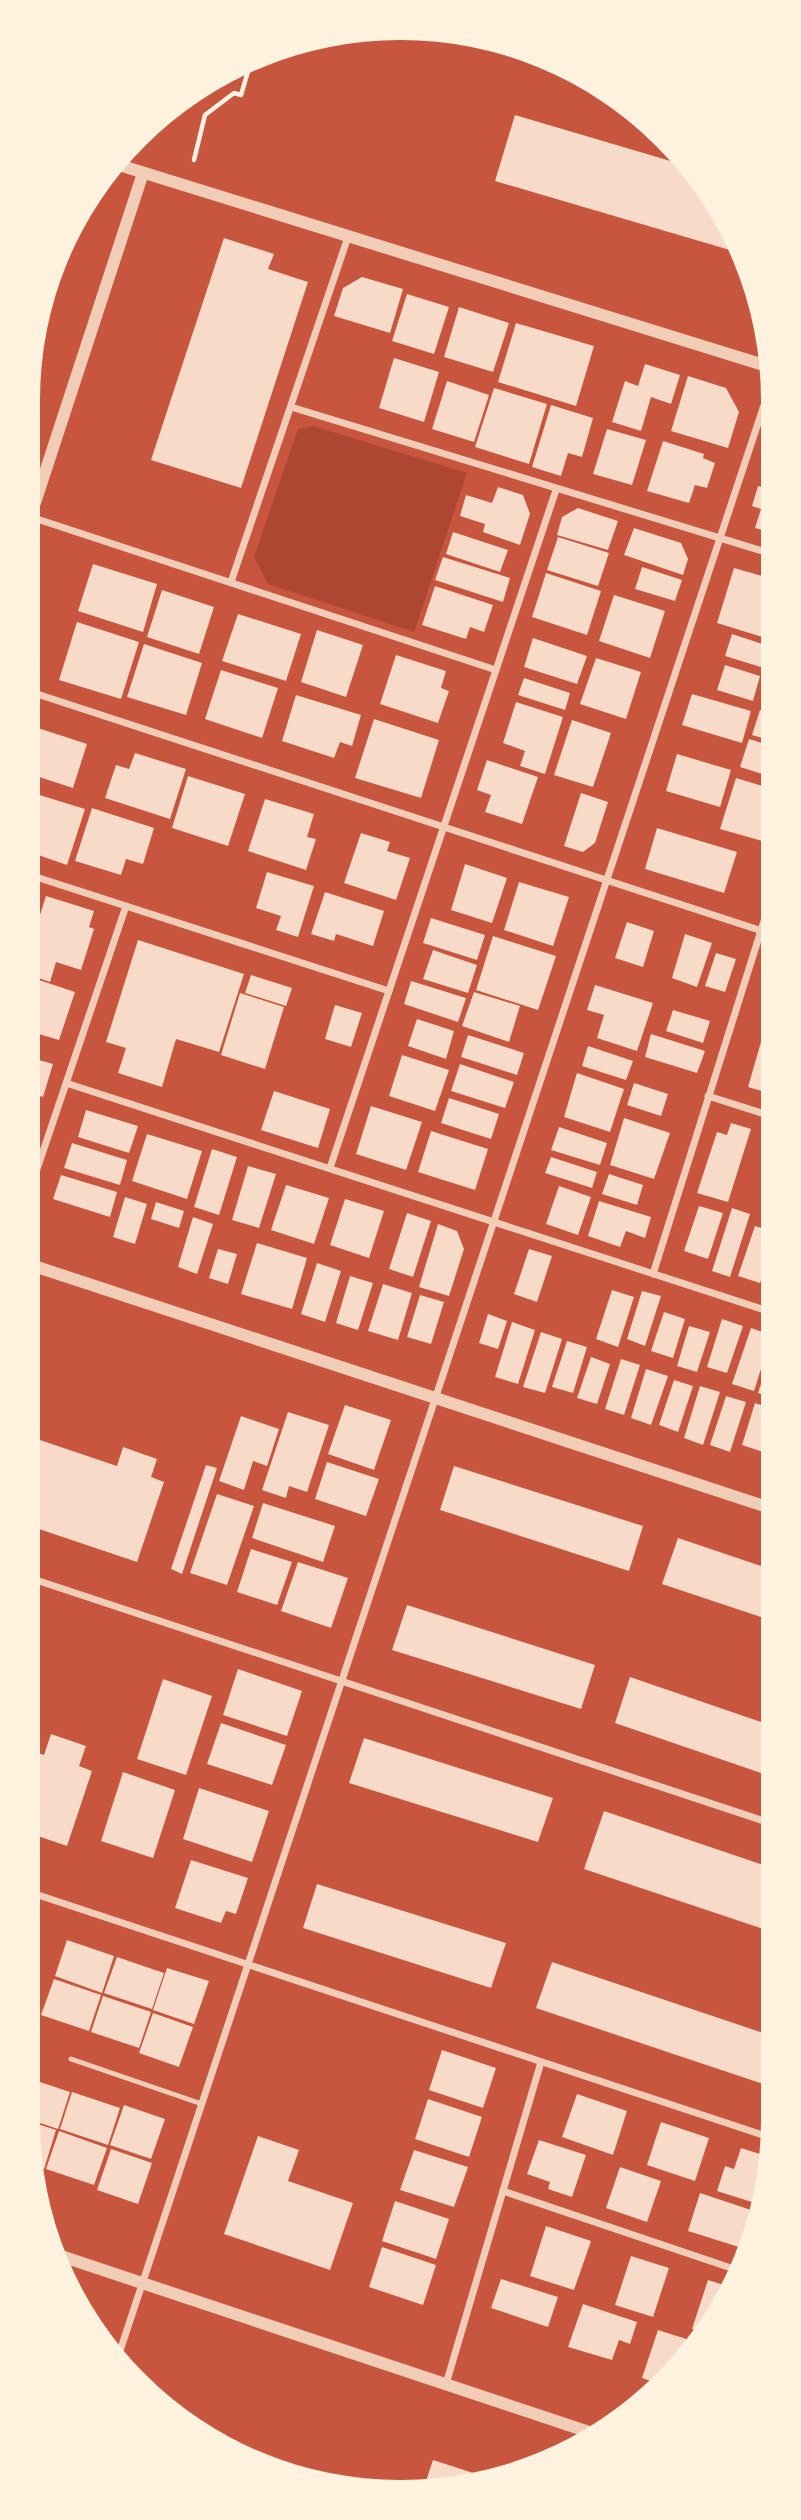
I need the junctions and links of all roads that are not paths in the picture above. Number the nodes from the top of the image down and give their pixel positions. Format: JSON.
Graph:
{"nodes":[{"id":1,"x":126,"y":167,"type":"edge"},
{"id":2,"x":143,"y":173,"type":"junction"},
{"id":3,"x":348,"y":237,"type":"junction"},
{"id":4,"x":759,"y":364,"type":"edge"},
{"id":5,"x":291,"y":407,"type":"junction"},
{"id":6,"x":761,"y":414,"type":"edge"},
{"id":7,"x":40,"y":485,"type":"edge"},
{"id":8,"x":556,"y":489,"type":"junction"},
{"id":9,"x":40,"y":520,"type":"edge"},
{"id":10,"x":720,"y":538,"type":"junction"},
{"id":11,"x":761,"y":551,"type":"edge"},
{"id":12,"x":231,"y":582,"type":"junction"},
{"id":13,"x":496,"y":670,"type":"junction"},
{"id":14,"x":40,"y":695,"type":"edge"},
{"id":15,"x":443,"y":827,"type":"junction"},
{"id":16,"x":40,"y":878,"type":"edge"},
{"id":17,"x":607,"y":880,"type":"junction"},
{"id":18,"x":126,"y":906,"type":"junction"},
{"id":19,"x":761,"y":931,"type":"edge"},
{"id":20,"x":761,"y":941,"type":"edge"},
{"id":21,"x":389,"y":991,"type":"junction"},
{"id":22,"x":66,"y":1083,"type":"junction"},
{"id":23,"x":708,"y":1096,"type":"junction"},
{"id":24,"x":761,"y":1113,"type":"edge"},
{"id":25,"x":40,"y":1160,"type":"edge"},
{"id":26,"x":330,"y":1168,"type":"junction"},
{"id":27,"x":494,"y":1222,"type":"junction"},
{"id":28,"x":40,"y":1268,"type":"edge"},
{"id":29,"x":653,"y":1274,"type":"junction"},
{"id":30,"x":761,"y":1309,"type":"edge"},
{"id":31,"x":435,"y":1398,"type":"junction"},
{"id":32,"x":761,"y":1505,"type":"edge"},
{"id":33,"x":40,"y":1581,"type":"edge"},
{"id":34,"x":342,"y":1681,"type":"junction"},
{"id":35,"x":761,"y":1820,"type":"edge"},
{"id":36,"x":40,"y":1896,"type":"edge"},
{"id":37,"x":248,"y":1965,"type":"junction"},
{"id":38,"x":71,"y":2059,"type":"dead end"},
{"id":39,"x":541,"y":2062,"type":"junction"},
{"id":40,"x":202,"y":2104,"type":"junction"},
{"id":41,"x":760,"y":2134,"type":"edge"},
{"id":42,"x":503,"y":2191,"type":"junction"},
{"id":43,"x":69,"y":2258,"type":"edge"},
{"id":44,"x":729,"y":2267,"type":"edge"},
{"id":45,"x":143,"y":2283,"type":"junction"},
{"id":46,"x":121,"y":2347,"type":"edge"},
{"id":47,"x":446,"y":2384,"type":"junction"},
{"id":48,"x":584,"y":2429,"type":"edge"}],
"edges":[{"from":1,"to":2,"type":"street"},
{"from":2,"to":3,"type":"street"},
{"from":2,"to":7,"type":"street"},
{"from":3,"to":4,"type":"street"},
{"from":3,"to":5,"type":"street"},
{"from":5,"to":8,"type":"street"},
{"from":5,"to":12,"type":"street"},
{"from":6,"to":10,"type":"street"},
{"from":8,"to":10,"type":"street"},
{"from":8,"to":13,"type":"street"},
{"from":9,"to":12,"type":"street"},
{"from":10,"to":11,"type":"street"},
{"from":10,"to":17,"type":"street"},
{"from":12,"to":13,"type":"street"},
{"from":13,"to":15,"type":"street"},
{"from":14,"to":15,"type":"street"},
{"from":15,"to":17,"type":"street"},
{"from":15,"to":21,"type":"street"},
{"from":16,"to":18,"type":"street"},
{"from":17,"to":19,"type":"street"},
{"from":17,"to":27,"type":"street"},
{"from":18,"to":21,"type":"street"},
{"from":18,"to":22,"type":"street"},
{"from":20,"to":23,"type":"street"},
{"from":21,"to":26,"type":"street"},
{"from":22,"to":25,"type":"street"},
{"from":22,"to":26,"type":"street"},
{"from":23,"to":24,"type":"street"},
{"from":23,"to":29,"type":"street"},
{"from":26,"to":27,"type":"street"},
{"from":27,"to":29,"type":"street"},
{"from":27,"to":31,"type":"street"},
{"from":28,"to":31,"type":"street"},
{"from":29,"to":30,"type":"street"},
{"from":31,"to":32,"type":"street"},
{"from":31,"to":34,"type":"street"},
{"from":33,"to":34,"type":"street"},
{"from":34,"to":35,"type":"street"},
{"from":34,"to":37,"type":"street"},
{"from":36,"to":37,"type":"street"},
{"from":37,"to":39,"type":"street"},
{"from":37,"to":40,"type":"street"},
{"from":38,"to":40,"type":"lane"},
{"from":39,"to":41,"type":"street"},
{"from":39,"to":42,"type":"street"},
{"from":40,"to":45,"type":"street"},
{"from":42,"to":44,"type":"street"},
{"from":42,"to":47,"type":"street"},
{"from":43,"to":45,"type":"street"},
{"from":45,"to":46,"type":"street"},
{"from":45,"to":47,"type":"street"},
{"from":47,"to":48,"type":"street"}]}
